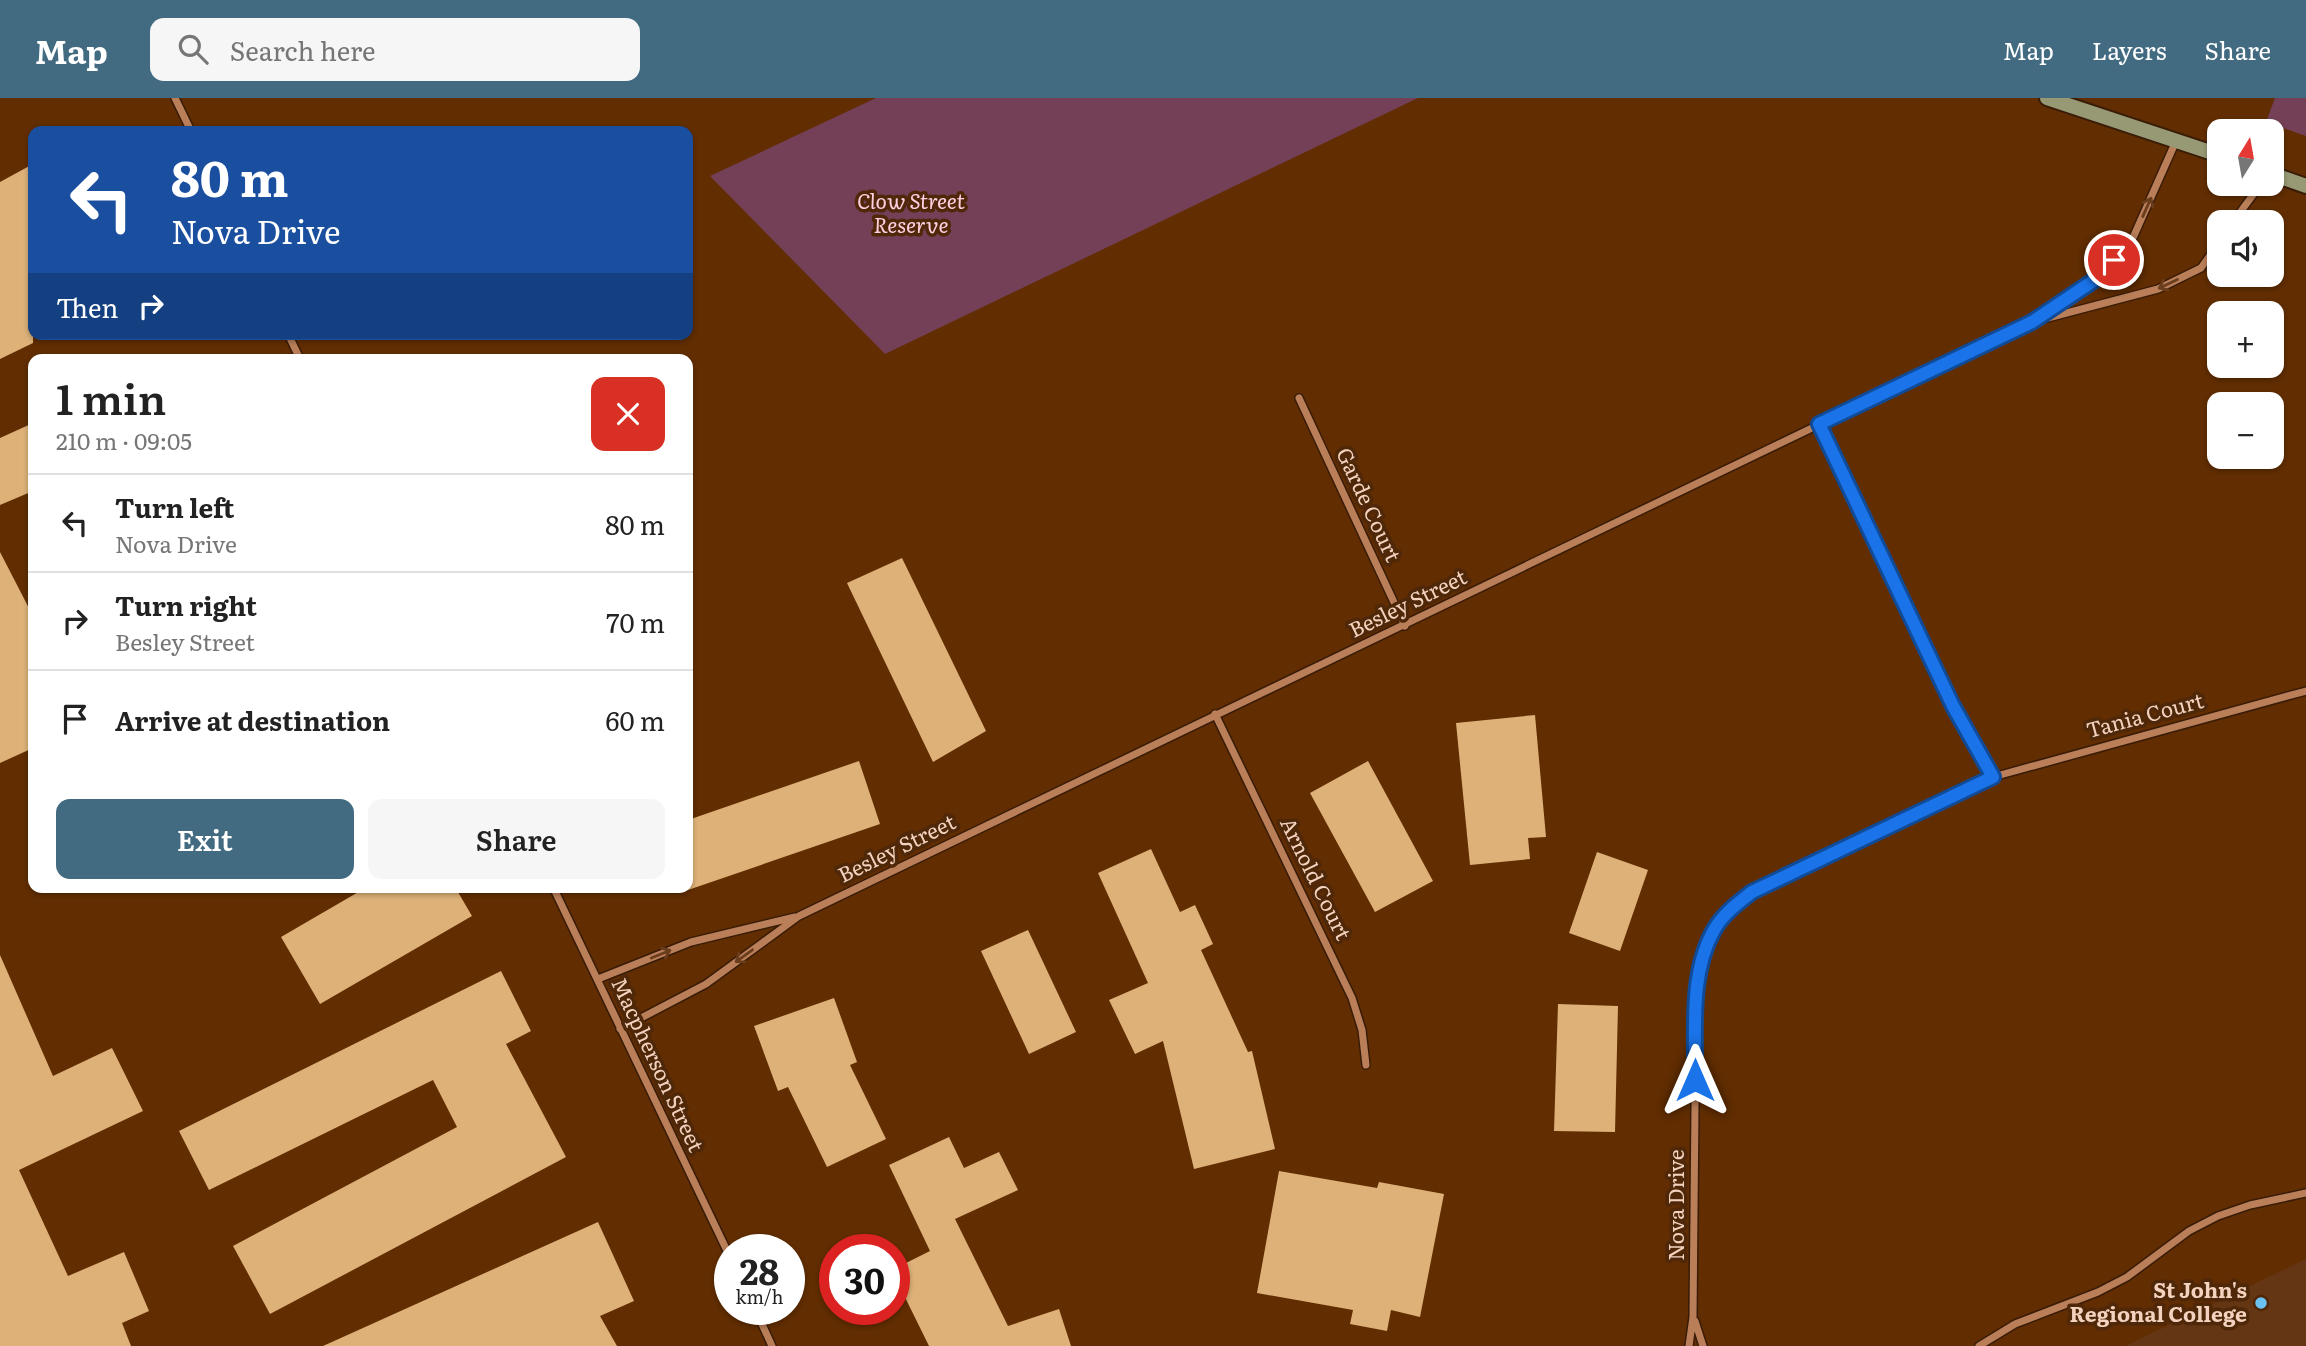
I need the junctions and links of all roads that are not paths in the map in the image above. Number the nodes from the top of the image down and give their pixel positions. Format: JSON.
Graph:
{"nodes":[{"id":1,"x":175,"y":98,"type":"edge"},
{"id":2,"x":2047,"y":98,"type":"edge"},
{"id":3,"x":189,"y":126,"type":"edge"},
{"id":4,"x":2177,"y":141,"type":"junction"},
{"id":5,"x":2207,"y":151,"type":"edge"},
{"id":6,"x":2284,"y":178,"type":"edge"},
{"id":7,"x":2306,"y":186,"type":"edge"},
{"id":8,"x":2207,"y":260,"type":"edge"},
{"id":9,"x":2032,"y":322,"type":"junction"},
{"id":10,"x":1299,"y":398,"type":"dead end"},
{"id":11,"x":1819,"y":424,"type":"junction"},
{"id":12,"x":1405,"y":626,"type":"junction"},
{"id":13,"x":2306,"y":691,"type":"edge"},
{"id":14,"x":1215,"y":714,"type":"junction"},
{"id":15,"x":1993,"y":777,"type":"junction"},
{"id":16,"x":556,"y":893,"type":"edge"},
{"id":17,"x":799,"y":916,"type":"junction"},
{"id":18,"x":598,"y":979,"type":"junction"},
{"id":19,"x":620,"y":1029,"type":"junction"},
{"id":20,"x":1366,"y":1065,"type":"dead end"},
{"id":21,"x":2306,"y":1193,"type":"edge"},
{"id":22,"x":719,"y":1234,"type":"edge"},
{"id":23,"x":1693,"y":1317,"type":"junction"},
{"id":24,"x":762,"y":1325,"type":"edge"},
{"id":25,"x":772,"y":1346,"type":"edge"},
{"id":26,"x":1689,"y":1346,"type":"edge"},
{"id":27,"x":1703,"y":1346,"type":"edge"},
{"id":28,"x":1979,"y":1346,"type":"edge"}],
"edges":[{"from":1,"to":3,"type":"street"},
{"from":2,"to":4,"type":"main road"},
{"from":4,"to":5,"type":"main road"},
{"from":9,"to":4,"type":"street","name":"Besley Street","one_way":true},
{"from":6,"to":7,"type":"main road"},
{"from":8,"to":9,"type":"street","name":"Besley Street","one_way":true},
{"from":9,"to":11,"type":"street","name":"Besley Street"},
{"from":10,"to":12,"type":"street","name":"Garde Court"},
{"from":11,"to":12,"type":"street","name":"Besley Street"},
{"from":11,"to":15,"type":"street"},
{"from":12,"to":14,"type":"street","name":"Besley Street"},
{"from":13,"to":15,"type":"street","name":"Tania Court"},
{"from":14,"to":17,"type":"street","name":"Besley Street"},
{"from":14,"to":20,"type":"street","name":"Arnold Court"},
{"from":15,"to":23,"type":"street","name":"Nova Drive"},
{"from":16,"to":18,"type":"street","name":"Macpherson Street"},
{"from":18,"to":17,"type":"street","name":"Besley Street","one_way":true},
{"from":17,"to":19,"type":"street","name":"Besley Street","one_way":true},
{"from":18,"to":19,"type":"street","name":"Macpherson Street"},
{"from":19,"to":22,"type":"street","name":"Macpherson Street"},
{"from":21,"to":28,"type":"street"},
{"from":23,"to":26,"type":"street","name":"Nova Drive"},
{"from":23,"to":27,"type":"street","name":"Nova Drive"},
{"from":24,"to":25,"type":"street"}]}
